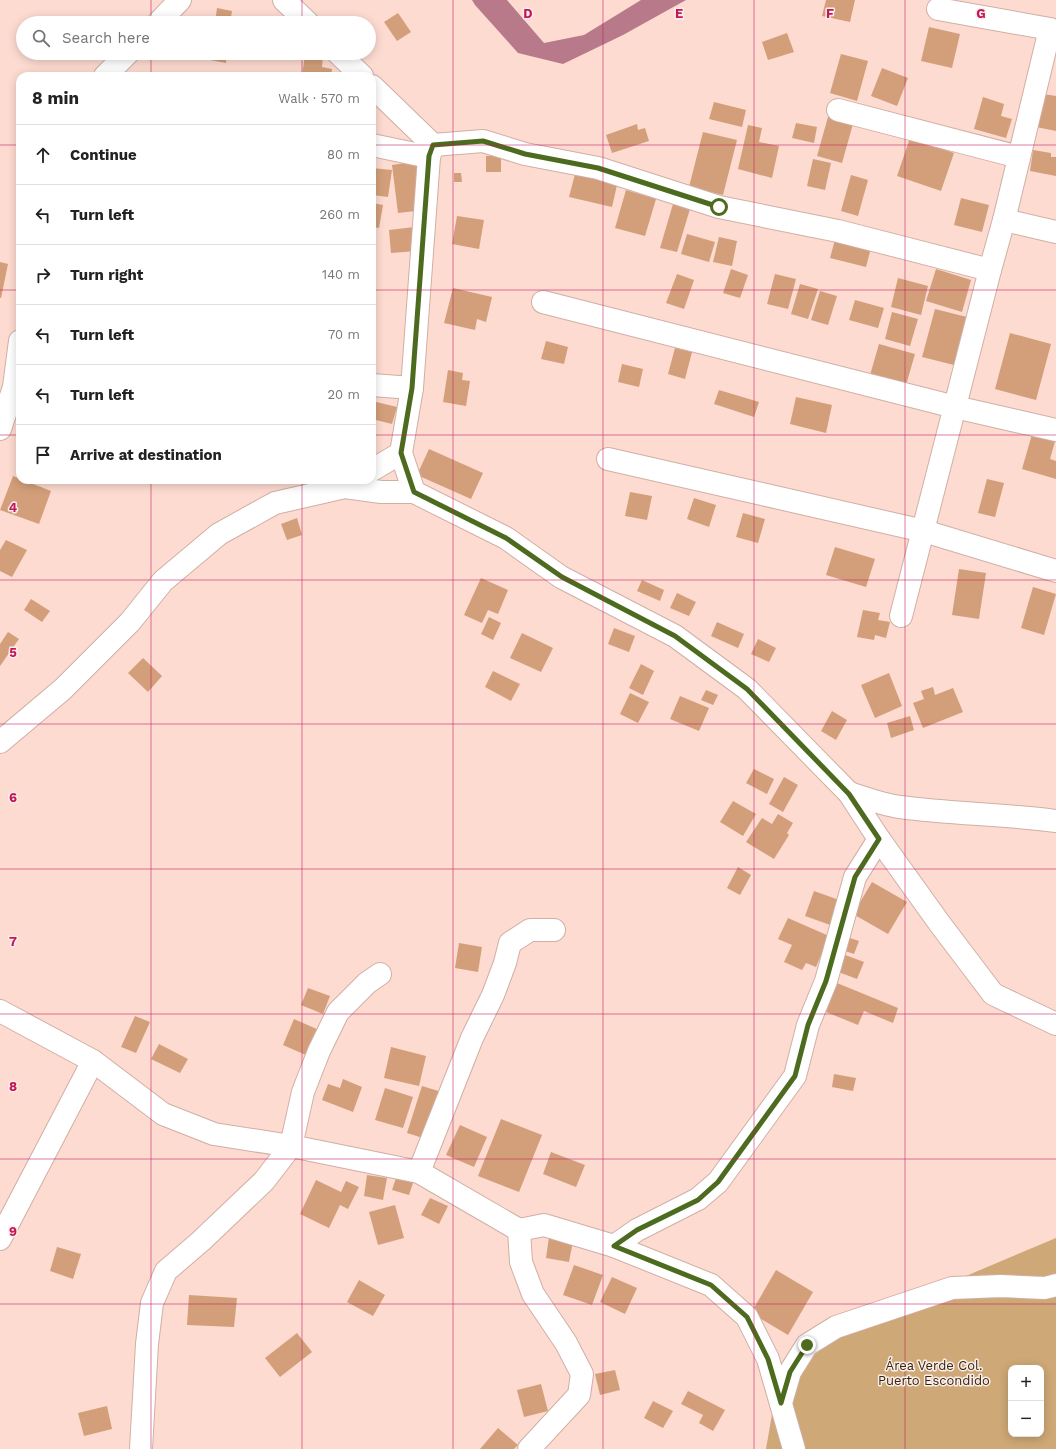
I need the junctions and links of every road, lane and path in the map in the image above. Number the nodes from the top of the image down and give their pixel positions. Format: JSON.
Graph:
{"nodes":[{"id":1,"x":180,"y":0,"type":"edge"},
{"id":2,"x":284,"y":0,"type":"edge"},
{"id":3,"x":938,"y":9,"type":"dead end"},
{"id":4,"x":165,"y":16,"type":"edge"},
{"id":5,"x":301,"y":16,"type":"edge"},
{"id":6,"x":121,"y":60,"type":"edge"},
{"id":7,"x":345,"y":60,"type":"edge"},
{"id":8,"x":109,"y":72,"type":"edge"},
{"id":9,"x":358,"y":72,"type":"edge"},
{"id":10,"x":376,"y":90,"type":"edge"},
{"id":11,"x":838,"y":110,"type":"dead end"},
{"id":12,"x":376,"y":145,"type":"edge"},
{"id":13,"x":431,"y":151,"type":"junction"},
{"id":14,"x":1019,"y":157,"type":"junction"},
{"id":15,"x":1004,"y":220,"type":"junction"},
{"id":16,"x":1056,"y":232,"type":"edge"},
{"id":17,"x":990,"y":270,"type":"junction"},
{"id":18,"x":543,"y":302,"type":"dead end"},
{"id":19,"x":16,"y":372,"type":"edge"},
{"id":20,"x":376,"y":385,"type":"edge"},
{"id":21,"x":412,"y":388,"type":"junction"},
{"id":22,"x":955,"y":407,"type":"junction"},
{"id":23,"x":0,"y":429,"type":"edge"},
{"id":24,"x":1056,"y":430,"type":"edge"},
{"id":25,"x":401,"y":453,"type":"junction"},
{"id":26,"x":608,"y":459,"type":"dead end"},
{"id":27,"x":376,"y":468,"type":"edge"},
{"id":28,"x":346,"y":484,"type":"edge"},
{"id":29,"x":353,"y":484,"type":"edge"},
{"id":30,"x":414,"y":492,"type":"junction"},
{"id":31,"x":924,"y":531,"type":"junction"},
{"id":32,"x":1056,"y":571,"type":"edge"},
{"id":33,"x":901,"y":616,"type":"dead end"},
{"id":34,"x":0,"y":742,"type":"edge"},
{"id":35,"x":849,"y":794,"type":"junction"},
{"id":36,"x":1056,"y":821,"type":"edge"},
{"id":37,"x":879,"y":839,"type":"junction"},
{"id":38,"x":554,"y":930,"type":"dead end"},
{"id":39,"x":380,"y":974,"type":"dead end"},
{"id":40,"x":0,"y":1011,"type":"edge"},
{"id":41,"x":1056,"y":1024,"type":"edge"},
{"id":42,"x":93,"y":1061,"type":"junction"},
{"id":43,"x":291,"y":1146,"type":"junction"},
{"id":44,"x":419,"y":1172,"type":"junction"},
{"id":45,"x":519,"y":1230,"type":"junction"},
{"id":46,"x":0,"y":1239,"type":"edge"},
{"id":47,"x":614,"y":1246,"type":"junction"},
{"id":48,"x":1056,"y":1286,"type":"edge"},
{"id":49,"x":781,"y":1403,"type":"junction"},
{"id":50,"x":141,"y":1449,"type":"edge"},
{"id":51,"x":529,"y":1449,"type":"edge"},
{"id":52,"x":794,"y":1449,"type":"edge"}],
"edges":[{"from":1,"to":4,"type":"street"},
{"from":2,"to":5,"type":"street"},
{"from":3,"to":14,"type":"street"},
{"from":6,"to":8,"type":"street"},
{"from":7,"to":9,"type":"street"},
{"from":10,"to":13,"type":"street"},
{"from":11,"to":14,"type":"street"},
{"from":12,"to":13,"type":"street"},
{"from":13,"to":17,"type":"street"},
{"from":13,"to":21,"type":"street"},
{"from":14,"to":15,"type":"street"},
{"from":15,"to":16,"type":"street"},
{"from":15,"to":17,"type":"street"},
{"from":17,"to":22,"type":"street"},
{"from":18,"to":22,"type":"street"},
{"from":19,"to":23,"type":"street"},
{"from":20,"to":21,"type":"street"},
{"from":21,"to":25,"type":"street"},
{"from":22,"to":24,"type":"street"},
{"from":22,"to":31,"type":"street"},
{"from":25,"to":27,"type":"street"},
{"from":25,"to":30,"type":"street"},
{"from":26,"to":31,"type":"street"},
{"from":28,"to":34,"type":"street"},
{"from":29,"to":30,"type":"street"},
{"from":30,"to":35,"type":"street"},
{"from":31,"to":32,"type":"street"},
{"from":31,"to":33,"type":"street"},
{"from":35,"to":36,"type":"street"},
{"from":35,"to":37,"type":"street"},
{"from":37,"to":41,"type":"street"},
{"from":37,"to":47,"type":"street"},
{"from":38,"to":44,"type":"street"},
{"from":39,"to":43,"type":"street"},
{"from":40,"to":42,"type":"street"},
{"from":42,"to":43,"type":"street"},
{"from":42,"to":46,"type":"street"},
{"from":43,"to":44,"type":"street"},
{"from":43,"to":50,"type":"street"},
{"from":44,"to":45,"type":"street"},
{"from":45,"to":47,"type":"street"},
{"from":45,"to":51,"type":"street"},
{"from":47,"to":49,"type":"street"},
{"from":48,"to":49,"type":"street"},
{"from":49,"to":52,"type":"street"}]}
